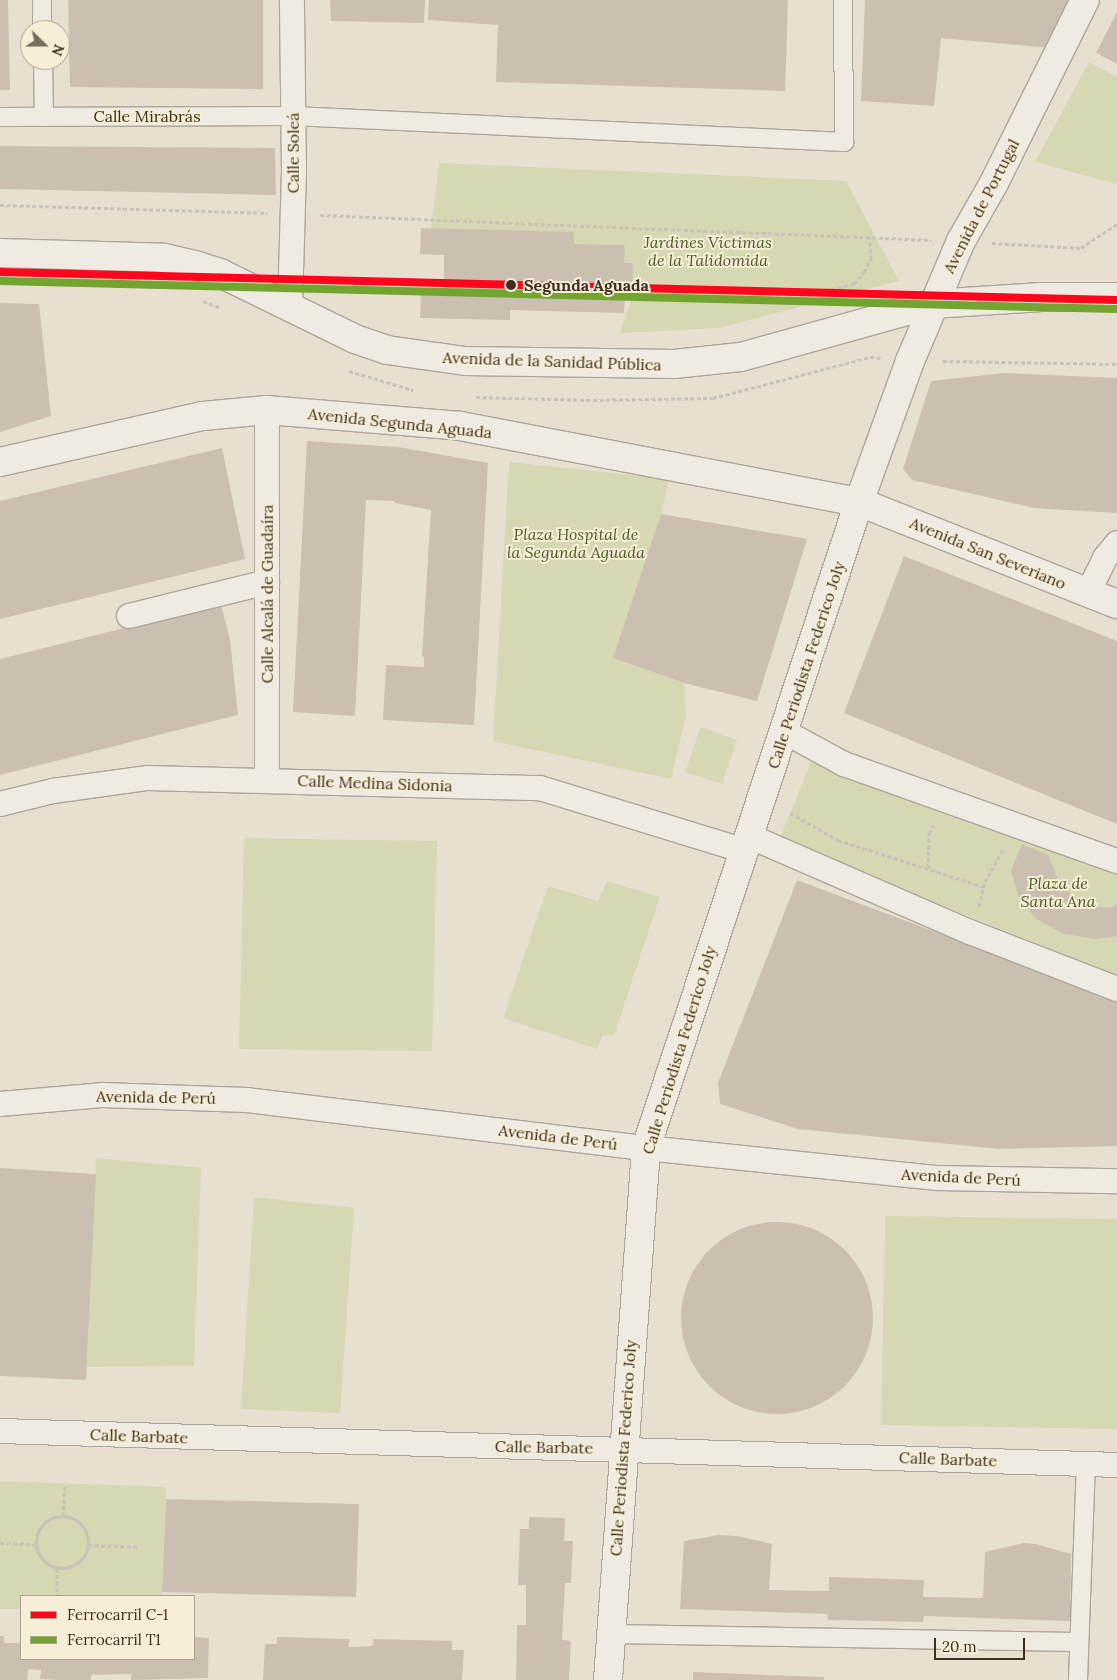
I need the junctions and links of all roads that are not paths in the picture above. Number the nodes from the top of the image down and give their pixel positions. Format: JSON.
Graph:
{"nodes":[{"id":1,"x":42,"y":0,"type":"edge"},
{"id":2,"x":292,"y":0,"type":"edge"},
{"id":3,"x":843,"y":0,"type":"edge"},
{"id":4,"x":1085,"y":0,"type":"edge"},
{"id":5,"x":42,"y":20,"type":"edge"},
{"id":6,"x":43,"y":70,"type":"edge"},
{"id":7,"x":294,"y":116,"type":"junction"},
{"id":8,"x":0,"y":117,"type":"edge"},
{"id":9,"x":44,"y":117,"type":"junction"},
{"id":10,"x":0,"y":253,"type":"edge"},
{"id":11,"x":1117,"y":297,"type":"edge"},
{"id":12,"x":932,"y":304,"type":"junction"},
{"id":13,"x":290,"y":306,"type":"junction"},
{"id":14,"x":267,"y":410,"type":"junction"},
{"id":15,"x":0,"y":462,"type":"edge"},
{"id":16,"x":858,"y":502,"type":"junction"},
{"id":17,"x":1117,"y":543,"type":"edge"},
{"id":18,"x":267,"y":582,"type":"junction"},
{"id":19,"x":1088,"y":592,"type":"junction"},
{"id":20,"x":1117,"y":604,"type":"edge"},
{"id":21,"x":129,"y":616,"type":"dead end"},
{"id":22,"x":785,"y":732,"type":"junction"},
{"id":23,"x":267,"y":779,"type":"junction"},
{"id":24,"x":0,"y":804,"type":"edge"},
{"id":25,"x":746,"y":843,"type":"junction"},
{"id":26,"x":1117,"y":862,"type":"edge"},
{"id":27,"x":1117,"y":990,"type":"edge"},
{"id":28,"x":0,"y":1104,"type":"edge"},
{"id":29,"x":646,"y":1148,"type":"junction"},
{"id":30,"x":1117,"y":1181,"type":"edge"},
{"id":31,"x":0,"y":1431,"type":"edge"},
{"id":32,"x":622,"y":1448,"type":"junction"},
{"id":33,"x":1086,"y":1464,"type":"junction"},
{"id":34,"x":1117,"y":1466,"type":"edge"},
{"id":35,"x":608,"y":1634,"type":"junction"},
{"id":36,"x":1079,"y":1642,"type":"junction"},
{"id":37,"x":608,"y":1680,"type":"edge"},
{"id":38,"x":1078,"y":1680,"type":"edge"}],
"edges":[{"from":1,"to":5,"type":"street"},
{"from":2,"to":7,"type":"street","name":"Calle Soleá"},
{"from":3,"to":7,"type":"street","name":"Calle Mirabrás"},
{"from":4,"to":12,"type":"street","name":"Avenida de Portugal"},
{"from":6,"to":9,"type":"street"},
{"from":7,"to":9,"type":"street","name":"Calle Mirabrás"},
{"from":7,"to":13,"type":"street","name":"Calle Soleá"},
{"from":8,"to":9,"type":"street","name":"Calle Mirabrás"},
{"from":10,"to":13,"type":"street","name":"Avenida de la Sanidad Pública"},
{"from":11,"to":12,"type":"street","name":"Avenida de la Sanidad Pública"},
{"from":12,"to":13,"type":"street","name":"Avenida de la Sanidad Pública"},
{"from":12,"to":16,"type":"street","name":"Avenida de Portugal"},
{"from":14,"to":15,"type":"street","name":"Avenida Segunda Aguada"},
{"from":14,"to":16,"type":"street","name":"Avenida Segunda Aguada"},
{"from":14,"to":18,"type":"street","name":"Calle Alcalá de Guadaíra"},
{"from":16,"to":19,"type":"street","name":"Avenida San Severiano"},
{"from":16,"to":22,"type":"street","name":"Calle Periodista Federico Joly"},
{"from":17,"to":19,"type":"street"},
{"from":18,"to":21,"type":"street"},
{"from":18,"to":23,"type":"street","name":"Calle Alcalá de Guadaíra"},
{"from":19,"to":20,"type":"street","name":"Avenida San Severiano"},
{"from":22,"to":25,"type":"street","name":"Calle Periodista Federico Joly"},
{"from":22,"to":26,"type":"street"},
{"from":23,"to":24,"type":"street","name":"Calle Medina Sidonia"},
{"from":23,"to":25,"type":"street","name":"Calle Medina Sidonia"},
{"from":25,"to":27,"type":"street"},
{"from":25,"to":29,"type":"street","name":"Calle Periodista Federico Joly"},
{"from":28,"to":29,"type":"street","name":"Avenida de Perú"},
{"from":29,"to":30,"type":"street","name":"Avenida de Perú"},
{"from":29,"to":32,"type":"street","name":"Calle Periodista Federico Joly"},
{"from":31,"to":32,"type":"street","name":"Calle Barbate"},
{"from":32,"to":33,"type":"street","name":"Calle Barbate"},
{"from":32,"to":35,"type":"street","name":"Calle Periodista Federico Joly"},
{"from":33,"to":34,"type":"street","name":"Calle Barbate"},
{"from":33,"to":36,"type":"street"},
{"from":35,"to":36,"type":"street"},
{"from":35,"to":37,"type":"street","name":"Calle Periodista Federico Joly"},
{"from":36,"to":38,"type":"street"}]}
